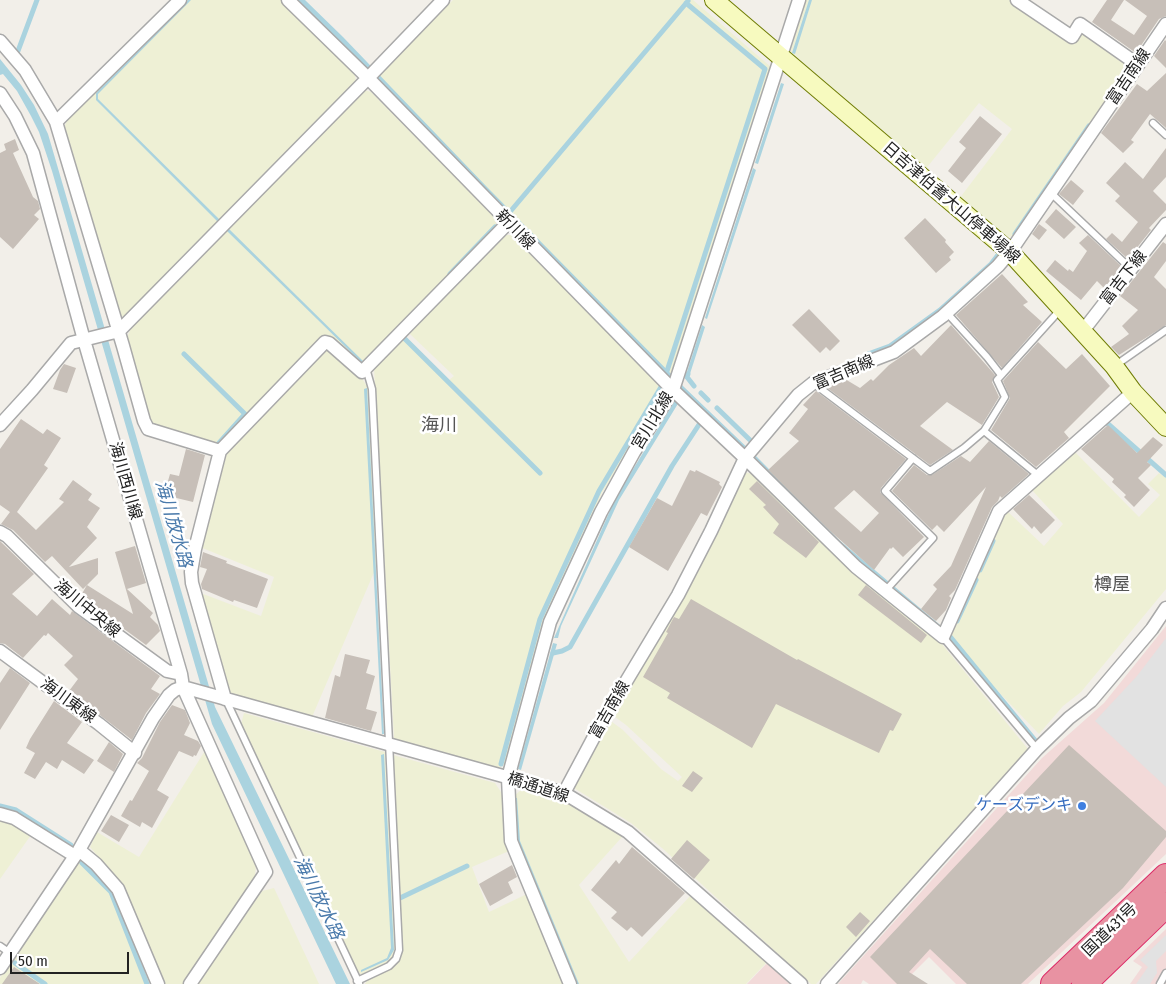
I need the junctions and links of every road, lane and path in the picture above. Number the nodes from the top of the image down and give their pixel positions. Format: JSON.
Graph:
{"nodes":[{"id":1,"x":180,"y":0,"type":"edge"},
{"id":2,"x":288,"y":0,"type":"edge"},
{"id":3,"x":443,"y":0,"type":"edge"},
{"id":4,"x":714,"y":0,"type":"edge"},
{"id":5,"x":798,"y":0,"type":"edge"},
{"id":6,"x":1017,"y":0,"type":"edge"},
{"id":7,"x":1166,"y":24,"type":"edge"},
{"id":8,"x":0,"y":41,"type":"edge"},
{"id":9,"x":781,"y":57,"type":"junction"},
{"id":10,"x":1137,"y":64,"type":"junction"},
{"id":11,"x":368,"y":78,"type":"junction"},
{"id":12,"x":0,"y":93,"type":"edge"},
{"id":13,"x":56,"y":122,"type":"junction"},
{"id":14,"x":1153,"y":123,"type":"dead end"},
{"id":15,"x":1166,"y":135,"type":"edge"},
{"id":16,"x":1050,"y":193,"type":"junction"},
{"id":17,"x":508,"y":223,"type":"junction"},
{"id":18,"x":1166,"y":224,"type":"edge"},
{"id":19,"x":1010,"y":252,"type":"junction"},
{"id":20,"x":1131,"y":269,"type":"junction"},
{"id":21,"x":1061,"y":308,"type":"junction"},
{"id":22,"x":946,"y":313,"type":"junction"},
{"id":23,"x":1166,"y":330,"type":"edge"},
{"id":24,"x":116,"y":332,"type":"junction"},
{"id":25,"x":1082,"y":332,"type":"junction"},
{"id":26,"x":87,"y":339,"type":"junction"},
{"id":27,"x":1114,"y":366,"type":"junction"},
{"id":28,"x":366,"y":368,"type":"junction"},
{"id":29,"x":1001,"y":375,"type":"junction"},
{"id":30,"x":813,"y":383,"type":"junction"},
{"id":31,"x":673,"y":390,"type":"junction"},
{"id":32,"x":1132,"y":392,"type":"junction"},
{"id":33,"x":0,"y":424,"type":"edge"},
{"id":34,"x":1166,"y":427,"type":"edge"},
{"id":35,"x":984,"y":431,"type":"junction"},
{"id":36,"x":220,"y":451,"type":"junction"},
{"id":37,"x":745,"y":458,"type":"junction"},
{"id":38,"x":913,"y":458,"type":"junction"},
{"id":39,"x":1039,"y":476,"type":"junction"},
{"id":40,"x":0,"y":532,"type":"edge"},
{"id":41,"x":886,"y":590,"type":"junction"},
{"id":42,"x":1166,"y":608,"type":"edge"},
{"id":43,"x":943,"y":637,"type":"junction"},
{"id":44,"x":0,"y":651,"type":"edge"},
{"id":45,"x":186,"y":684,"type":"junction"},
{"id":46,"x":223,"y":698,"type":"junction"},
{"id":47,"x":390,"y":744,"type":"junction"},
{"id":48,"x":1037,"y":749,"type":"junction"},
{"id":49,"x":135,"y":753,"type":"junction"},
{"id":50,"x":508,"y":778,"type":"junction"},
{"id":51,"x":564,"y":793,"type":"junction"},
{"id":52,"x":0,"y":814,"type":"edge"},
{"id":53,"x":77,"y":853,"type":"junction"},
{"id":54,"x":1166,"y":876,"type":"edge"},
{"id":55,"x":1166,"y":905,"type":"edge"},
{"id":56,"x":5,"y":949,"type":"edge"},
{"id":57,"x":0,"y":968,"type":"edge"},
{"id":58,"x":1166,"y":973,"type":"edge"},
{"id":59,"x":358,"y":982,"type":"edge"},
{"id":60,"x":158,"y":984,"type":"edge"},
{"id":61,"x":190,"y":984,"type":"edge"},
{"id":62,"x":570,"y":984,"type":"edge"},
{"id":63,"x":801,"y":984,"type":"edge"},
{"id":64,"x":827,"y":984,"type":"edge"},
{"id":65,"x":1053,"y":984,"type":"edge"},
{"id":66,"x":1084,"y":984,"type":"edge"},
{"id":67,"x":1160,"y":984,"type":"edge"}],
"edges":[{"from":1,"to":13,"type":"street"},
{"from":2,"to":11,"type":"street","name":"新川線"},
{"from":3,"to":11,"type":"street"},
{"from":4,"to":9,"type":"main road","name":"日吉津伯耆大山停車場線"},
{"from":5,"to":9,"type":"street","name":"宮川北線"},
{"from":6,"to":10,"type":"street"},
{"from":7,"to":10,"type":"street","name":"富吉南線"},
{"from":8,"to":13,"type":"street"},
{"from":9,"to":19,"type":"main road","name":"日吉津伯耆大山停車場線"},
{"from":9,"to":31,"type":"street","name":"宮川北線"},
{"from":10,"to":16,"type":"street","name":"富吉南線"},
{"from":11,"to":17,"type":"street","name":"新川線"},
{"from":11,"to":24,"type":"street"},
{"from":12,"to":26,"type":"street","name":"海川西川線"},
{"from":13,"to":24,"type":"street"},
{"from":14,"to":15,"type":"lane"},
{"from":16,"to":19,"type":"street","name":"富吉南線"},
{"from":16,"to":20,"type":"lane"},
{"from":17,"to":28,"type":"street"},
{"from":17,"to":31,"type":"street","name":"新川線"},
{"from":18,"to":20,"type":"street","name":"富吉下線"},
{"from":19,"to":21,"type":"main road","name":"日吉津伯耆大山停車場線"},
{"from":19,"to":22,"type":"street","name":"富吉南線"},
{"from":20,"to":25,"type":"street","name":"富吉下線"},
{"from":21,"to":25,"type":"main road","name":"日吉津伯耆大山停車場線"},
{"from":21,"to":29,"type":"lane"},
{"from":22,"to":29,"type":"lane"},
{"from":22,"to":30,"type":"street","name":"富吉南線"},
{"from":23,"to":27,"type":"lane"},
{"from":24,"to":26,"type":"street"},
{"from":24,"to":36,"type":"street"},
{"from":25,"to":27,"type":"main road","name":"日吉津伯耆大山停車場線"},
{"from":26,"to":33,"type":"street"},
{"from":26,"to":45,"type":"street","name":"海川西川線"},
{"from":27,"to":32,"type":"main road","name":"日吉津伯耆大山停車場線"},
{"from":28,"to":36,"type":"street"},
{"from":28,"to":47,"type":"lane"},
{"from":29,"to":35,"type":"lane"},
{"from":30,"to":37,"type":"street","name":"富吉南線"},
{"from":30,"to":38,"type":"lane"},
{"from":31,"to":37,"type":"street","name":"新川線"},
{"from":31,"to":50,"type":"street","name":"宮川北線"},
{"from":32,"to":34,"type":"main road","name":"日吉津伯耆大山停車場線"},
{"from":32,"to":39,"type":"street"},
{"from":35,"to":38,"type":"lane"},
{"from":35,"to":39,"type":"lane"},
{"from":36,"to":46,"type":"street"},
{"from":37,"to":41,"type":"street","name":"新川線"},
{"from":37,"to":51,"type":"street","name":"富吉南線"},
{"from":38,"to":41,"type":"lane"},
{"from":39,"to":43,"type":"street"},
{"from":40,"to":45,"type":"street","name":"海川中央線"},
{"from":41,"to":43,"type":"street","name":"新川線"},
{"from":42,"to":48,"type":"street"},
{"from":43,"to":48,"type":"lane"},
{"from":44,"to":49,"type":"street","name":"海川東線"},
{"from":45,"to":46,"type":"street","name":"海川中央線"},
{"from":45,"to":49,"type":"street"},
{"from":45,"to":61,"type":"street","name":"海川西川線"},
{"from":46,"to":47,"type":"street","name":"橋通道線"},
{"from":46,"to":59,"type":"lane"},
{"from":47,"to":50,"type":"street","name":"橋通道線"},
{"from":47,"to":59,"type":"lane"},
{"from":48,"to":64,"type":"street"},
{"from":49,"to":53,"type":"street"},
{"from":50,"to":51,"type":"street","name":"橋通道線"},
{"from":50,"to":62,"type":"street","name":"宮川北線"},
{"from":51,"to":63,"type":"street","name":"橋通道線"},
{"from":52,"to":53,"type":"street"},
{"from":53,"to":56,"type":"street"},
{"from":53,"to":60,"type":"street"},
{"from":54,"to":65,"type":"highway","name":"国道431号"},
{"from":55,"to":66,"type":"highway","name":"国道431号"},
{"from":56,"to":57,"type":"street"},
{"from":58,"to":67,"type":"lane"}]}
